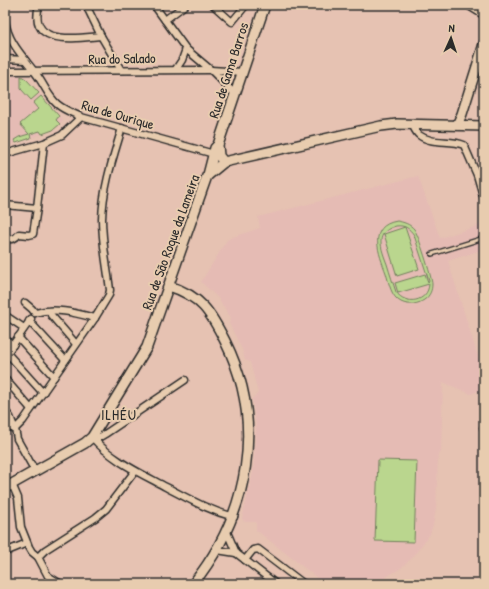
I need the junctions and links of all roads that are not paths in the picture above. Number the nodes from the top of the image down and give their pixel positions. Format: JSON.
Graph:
{"nodes":[{"id":1,"x":39,"y":5,"type":"edge"},
{"id":2,"x":86,"y":5,"type":"edge"},
{"id":3,"x":154,"y":5,"type":"edge"},
{"id":4,"x":185,"y":5,"type":"edge"},
{"id":5,"x":213,"y":5,"type":"edge"},
{"id":6,"x":246,"y":5,"type":"edge"},
{"id":7,"x":265,"y":5,"type":"edge"},
{"id":8,"x":471,"y":5,"type":"edge"},
{"id":9,"x":484,"y":13,"type":"edge"},
{"id":10,"x":5,"y":20,"type":"edge"},
{"id":11,"x":165,"y":20,"type":"junction"},
{"id":12,"x":101,"y":36,"type":"junction"},
{"id":13,"x":484,"y":44,"type":"edge"},
{"id":14,"x":186,"y":49,"type":"junction"},
{"id":15,"x":5,"y":59,"type":"edge"},
{"id":16,"x":25,"y":60,"type":"junction"},
{"id":17,"x":122,"y":70,"type":"junction"},
{"id":18,"x":176,"y":70,"type":"junction"},
{"id":19,"x":211,"y":70,"type":"junction"},
{"id":20,"x":5,"y":71,"type":"edge"},
{"id":21,"x":34,"y":71,"type":"junction"},
{"id":22,"x":243,"y":72,"type":"junction"},
{"id":23,"x":235,"y":94,"type":"junction"},
{"id":24,"x":81,"y":117,"type":"junction"},
{"id":25,"x":412,"y":124,"type":"junction"},
{"id":26,"x":457,"y":125,"type":"junction"},
{"id":27,"x":484,"y":126,"type":"edge"},
{"id":28,"x":122,"y":128,"type":"junction"},
{"id":29,"x":44,"y":143,"type":"junction"},
{"id":30,"x":218,"y":144,"type":"junction"},
{"id":31,"x":5,"y":154,"type":"edge"},
{"id":32,"x":214,"y":154,"type":"junction"},
{"id":33,"x":224,"y":162,"type":"junction"},
{"id":34,"x":207,"y":176,"type":"junction"},
{"id":35,"x":477,"y":176,"type":"junction"},
{"id":36,"x":484,"y":176,"type":"edge"},
{"id":37,"x":484,"y":199,"type":"edge"},
{"id":38,"x":5,"y":205,"type":"edge"},
{"id":39,"x":37,"y":208,"type":"junction"},
{"id":40,"x":484,"y":238,"type":"edge"},
{"id":41,"x":5,"y":239,"type":"edge"},
{"id":42,"x":432,"y":254,"type":"dead end"},
{"id":43,"x":169,"y":286,"type":"junction"},
{"id":44,"x":25,"y":303,"type":"dead end"},
{"id":45,"x":50,"y":311,"type":"junction"},
{"id":46,"x":35,"y":313,"type":"junction"},
{"id":47,"x":6,"y":316,"type":"dead end"},
{"id":48,"x":95,"y":318,"type":"junction"},
{"id":49,"x":29,"y":321,"type":"junction"},
{"id":50,"x":24,"y":328,"type":"junction"},
{"id":51,"x":18,"y":337,"type":"junction"},
{"id":52,"x":5,"y":339,"type":"edge"},
{"id":53,"x":76,"y":344,"type":"junction"},
{"id":54,"x":13,"y":345,"type":"junction"},
{"id":55,"x":6,"y":354,"type":"edge"},
{"id":56,"x":65,"y":360,"type":"junction"},
{"id":57,"x":54,"y":377,"type":"junction"},
{"id":58,"x":5,"y":379,"type":"edge"},
{"id":59,"x":185,"y":380,"type":"dead end"},
{"id":60,"x":43,"y":392,"type":"junction"},
{"id":61,"x":31,"y":409,"type":"junction"},
{"id":62,"x":5,"y":411,"type":"edge"},
{"id":63,"x":5,"y":426,"type":"edge"},
{"id":64,"x":15,"y":429,"type":"junction"},
{"id":65,"x":92,"y":437,"type":"junction"},
{"id":66,"x":35,"y":471,"type":"junction"},
{"id":67,"x":136,"y":471,"type":"junction"},
{"id":68,"x":8,"y":486,"type":"edge"},
{"id":69,"x":234,"y":517,"type":"junction"},
{"id":70,"x":227,"y":532,"type":"junction"},
{"id":71,"x":27,"y":543,"type":"junction"},
{"id":72,"x":218,"y":550,"type":"junction"},
{"id":73,"x":5,"y":552,"type":"edge"},
{"id":74,"x":236,"y":553,"type":"junction"},
{"id":75,"x":38,"y":557,"type":"junction"},
{"id":76,"x":245,"y":560,"type":"junction"},
{"id":77,"x":60,"y":584,"type":"edge"},
{"id":78,"x":194,"y":584,"type":"edge"},
{"id":79,"x":276,"y":584,"type":"edge"},
{"id":80,"x":304,"y":584,"type":"edge"}],
"edges":[{"from":1,"to":12,"type":"street"},
{"from":2,"to":12,"type":"street"},
{"from":3,"to":11,"type":"street"},
{"from":4,"to":11,"type":"street"},
{"from":5,"to":6,"type":"street"},
{"from":7,"to":22,"type":"main road","name":"Rua de Gama Barros"},
{"from":8,"to":9,"type":"main road"},
{"from":10,"to":16,"type":"street","name":"Rua de Ourique"},
{"from":11,"to":14,"type":"street"},
{"from":12,"to":17,"type":"street"},
{"from":13,"to":26,"type":"main road"},
{"from":14,"to":18,"type":"street"},
{"from":14,"to":19,"type":"street"},
{"from":15,"to":16,"type":"street"},
{"from":16,"to":21,"type":"street","name":"Rua de Ourique"},
{"from":17,"to":18,"type":"street","name":"Rua do Salado"},
{"from":17,"to":21,"type":"street","name":"Rua do Salado"},
{"from":18,"to":19,"type":"street","name":"Rua do Salado"},
{"from":19,"to":22,"type":"street","name":"Rua do Salado"},
{"from":19,"to":23,"type":"street"},
{"from":20,"to":21,"type":"street","name":"Rua do Salado"},
{"from":21,"to":24,"type":"street","name":"Rua de Ourique"},
{"from":22,"to":23,"type":"main road","name":"Rua de Gama Barros"},
{"from":23,"to":30,"type":"main road","name":"Rua de Gama Barros"},
{"from":24,"to":28,"type":"street","name":"Rua de Ourique"},
{"from":24,"to":29,"type":"street"},
{"from":25,"to":26,"type":"main road","name":"Rua de São Roque da Lameira"},
{"from":25,"to":33,"type":"main road","name":"Rua de São Roque da Lameira"},
{"from":25,"to":35,"type":"street"},
{"from":26,"to":27,"type":"main road","name":"Rua de São Roque da Lameira"},
{"from":28,"to":32,"type":"street","name":"Rua de Ourique"},
{"from":28,"to":48,"type":"street"},
{"from":29,"to":31,"type":"street"},
{"from":29,"to":39,"type":"street"},
{"from":30,"to":32,"type":"main road","name":"Rua de Gama Barros"},
{"from":30,"to":33,"type":"main road"},
{"from":32,"to":34,"type":"main road","name":"Rua de Gama Barros"},
{"from":33,"to":34,"type":"main road","name":"Rua de São Roque da Lameira"},
{"from":34,"to":43,"type":"main road","name":"Rua de São Roque da Lameira"},
{"from":35,"to":36,"type":"street"},
{"from":35,"to":37,"type":"street"},
{"from":38,"to":39,"type":"street"},
{"from":39,"to":41,"type":"street"},
{"from":40,"to":42,"type":"lane"},
{"from":43,"to":65,"type":"main road","name":"Rua de São Roque da Lameira"},
{"from":43,"to":69,"type":"main road"},
{"from":44,"to":46,"type":"street"},
{"from":45,"to":46,"type":"street"},
{"from":45,"to":48,"type":"street"},
{"from":45,"to":53,"type":"street"},
{"from":46,"to":49,"type":"street"},
{"from":47,"to":50,"type":"street"},
{"from":48,"to":53,"type":"street"},
{"from":49,"to":50,"type":"street"},
{"from":49,"to":56,"type":"street"},
{"from":50,"to":51,"type":"street"},
{"from":51,"to":54,"type":"street"},
{"from":51,"to":57,"type":"street"},
{"from":52,"to":54,"type":"street"},
{"from":53,"to":56,"type":"street"},
{"from":54,"to":55,"type":"street"},
{"from":55,"to":60,"type":"street"},
{"from":56,"to":57,"type":"street"},
{"from":57,"to":60,"type":"street"},
{"from":58,"to":61,"type":"street"},
{"from":59,"to":65,"type":"street"},
{"from":60,"to":61,"type":"street"},
{"from":61,"to":64,"type":"street"},
{"from":62,"to":64,"type":"street"},
{"from":63,"to":64,"type":"street"},
{"from":64,"to":66,"type":"street"},
{"from":65,"to":66,"type":"main road","name":"Rua de São Roque da Lameira"},
{"from":65,"to":67,"type":"street"},
{"from":66,"to":68,"type":"main road","name":"Rua de São Roque da Lameira"},
{"from":67,"to":69,"type":"street"},
{"from":67,"to":75,"type":"street"},
{"from":68,"to":71,"type":"street"},
{"from":69,"to":70,"type":"main road"},
{"from":70,"to":72,"type":"main road"},
{"from":70,"to":74,"type":"street"},
{"from":71,"to":73,"type":"street"},
{"from":71,"to":75,"type":"street"},
{"from":72,"to":74,"type":"street"},
{"from":72,"to":78,"type":"main road"},
{"from":74,"to":76,"type":"street"},
{"from":75,"to":77,"type":"street"},
{"from":76,"to":79,"type":"street"},
{"from":76,"to":80,"type":"street"}]}
